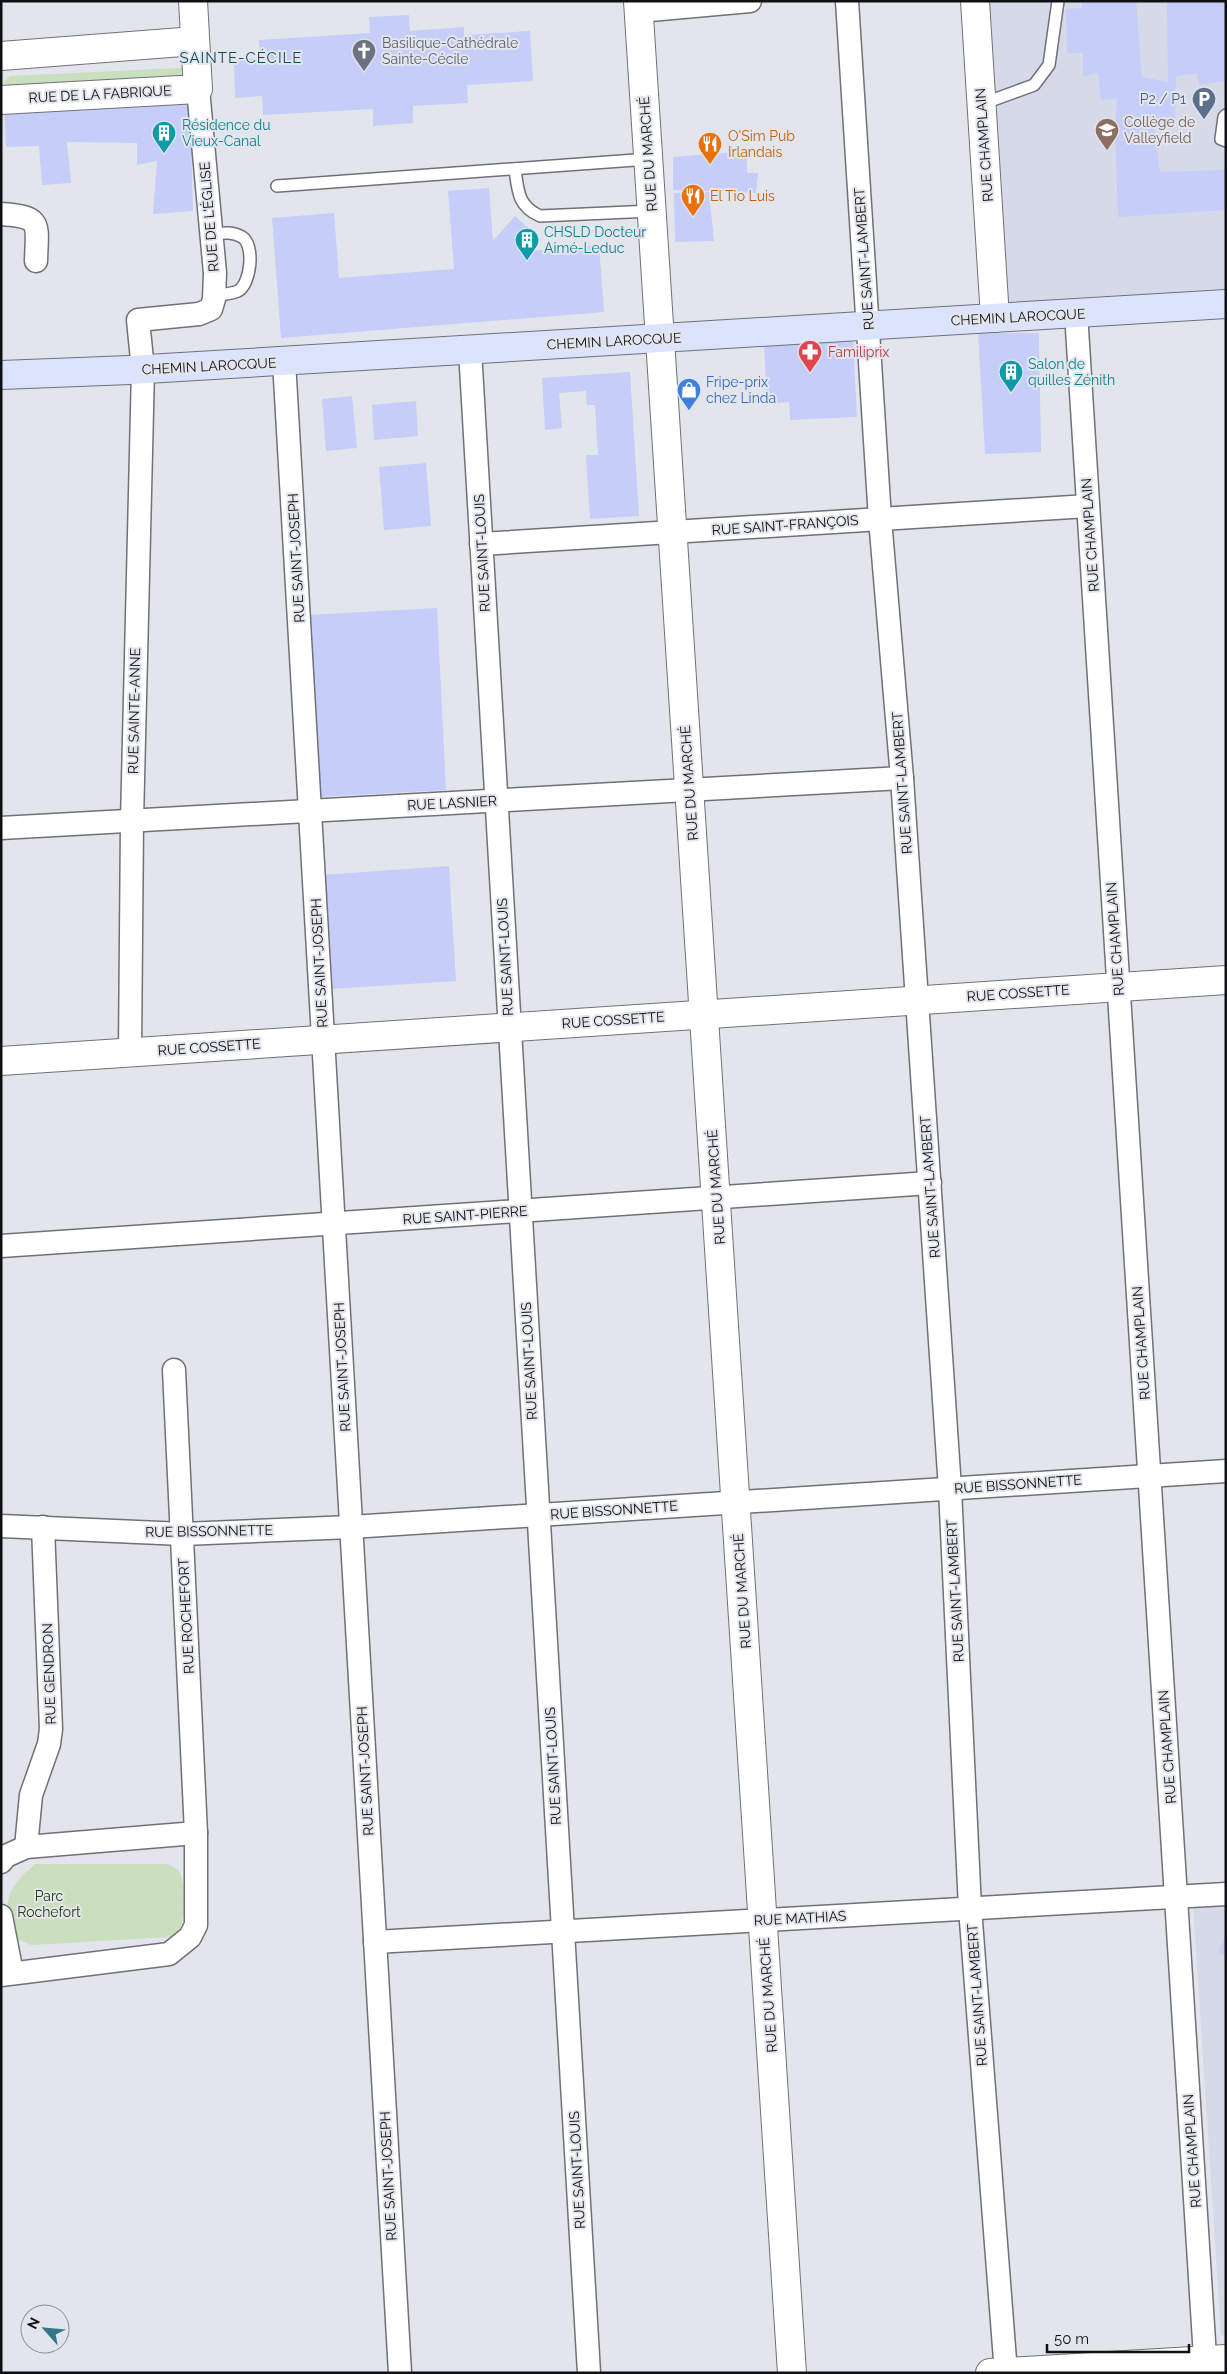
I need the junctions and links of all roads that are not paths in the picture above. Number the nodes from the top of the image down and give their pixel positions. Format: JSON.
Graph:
{"nodes":[{"id":1,"x":193,"y":1,"type":"edge"},
{"id":2,"x":750,"y":1,"type":"edge"},
{"id":3,"x":847,"y":1,"type":"edge"},
{"id":4,"x":975,"y":1,"type":"edge"},
{"id":5,"x":1058,"y":1,"type":"edge"},
{"id":6,"x":638,"y":6,"type":"edge"},
{"id":7,"x":195,"y":41,"type":"junction"},
{"id":8,"x":1,"y":56,"type":"edge"},
{"id":9,"x":198,"y":89,"type":"junction"},
{"id":10,"x":1,"y":100,"type":"edge"},
{"id":11,"x":982,"y":104,"type":"junction"},
{"id":12,"x":1226,"y":115,"type":"edge"},
{"id":13,"x":1226,"y":141,"type":"edge"},
{"id":14,"x":649,"y":159,"type":"junction"},
{"id":15,"x":515,"y":169,"type":"junction"},
{"id":16,"x":277,"y":186,"type":"dead end"},
{"id":17,"x":652,"y":211,"type":"junction"},
{"id":18,"x":1,"y":214,"type":"edge"},
{"id":19,"x":211,"y":234,"type":"junction"},
{"id":20,"x":36,"y":260,"type":"dead end"},
{"id":21,"x":214,"y":296,"type":"junction"},
{"id":22,"x":1226,"y":304,"type":"edge"},
{"id":23,"x":1076,"y":313,"type":"junction"},
{"id":24,"x":995,"y":318,"type":"junction"},
{"id":25,"x":869,"y":326,"type":"junction"},
{"id":26,"x":661,"y":338,"type":"junction"},
{"id":27,"x":470,"y":350,"type":"junction"},
{"id":28,"x":284,"y":361,"type":"junction"},
{"id":29,"x":143,"y":370,"type":"junction"},
{"id":30,"x":1,"y":375,"type":"edge"},
{"id":31,"x":1088,"y":506,"type":"junction"},
{"id":32,"x":880,"y":519,"type":"junction"},
{"id":33,"x":673,"y":532,"type":"junction"},
{"id":34,"x":481,"y":544,"type":"junction"},
{"id":35,"x":902,"y":778,"type":"junction"},
{"id":36,"x":690,"y":790,"type":"junction"},
{"id":37,"x":496,"y":800,"type":"junction"},
{"id":38,"x":310,"y":811,"type":"junction"},
{"id":39,"x":132,"y":821,"type":"junction"},
{"id":40,"x":1,"y":828,"type":"edge"},
{"id":41,"x":1226,"y":980,"type":"edge"},
{"id":42,"x":1118,"y":987,"type":"junction"},
{"id":43,"x":917,"y":1000,"type":"junction"},
{"id":44,"x":704,"y":1014,"type":"junction"},
{"id":45,"x":510,"y":1027,"type":"junction"},
{"id":46,"x":323,"y":1039,"type":"junction"},
{"id":47,"x":130,"y":1052,"type":"junction"},
{"id":48,"x":1,"y":1060,"type":"edge"},
{"id":49,"x":930,"y":1183,"type":"junction"},
{"id":50,"x":716,"y":1197,"type":"junction"},
{"id":51,"x":520,"y":1211,"type":"junction"},
{"id":52,"x":334,"y":1224,"type":"junction"},
{"id":53,"x":1,"y":1246,"type":"edge"},
{"id":54,"x":174,"y":1370,"type":"dead end"},
{"id":55,"x":1226,"y":1471,"type":"edge"},
{"id":56,"x":1149,"y":1476,"type":"junction"},
{"id":57,"x":950,"y":1488,"type":"junction"},
{"id":58,"x":736,"y":1502,"type":"junction"},
{"id":59,"x":538,"y":1515,"type":"junction"},
{"id":60,"x":1,"y":1526,"type":"edge"},
{"id":61,"x":43,"y":1527,"type":"junction"},
{"id":62,"x":351,"y":1527,"type":"junction"},
{"id":63,"x":183,"y":1534,"type":"junction"},
{"id":64,"x":196,"y":1833,"type":"junction"},
{"id":65,"x":26,"y":1847,"type":"junction"},
{"id":66,"x":1,"y":1862,"type":"edge"},
{"id":67,"x":1226,"y":1894,"type":"edge"},
{"id":68,"x":1176,"y":1896,"type":"junction"},
{"id":69,"x":970,"y":1908,"type":"junction"},
{"id":70,"x":1,"y":1916,"type":"edge"},
{"id":71,"x":763,"y":1920,"type":"junction"},
{"id":72,"x":563,"y":1931,"type":"junction"},
{"id":73,"x":375,"y":1942,"type":"junction"},
{"id":74,"x":6,"y":1974,"type":"edge"},
{"id":75,"x":1212,"y":2364,"type":"edge"},
{"id":76,"x":1001,"y":2372,"type":"edge"},
{"id":77,"x":400,"y":2373,"type":"edge"},
{"id":78,"x":589,"y":2373,"type":"edge"},
{"id":79,"x":792,"y":2373,"type":"edge"}],
"edges":[{"from":1,"to":7,"type":"street","name":"RUE DE L'ÉGLISE"},
{"from":2,"to":6,"type":"street"},
{"from":3,"to":25,"type":"street","name":"RUE SAINT-LAMBERT"},
{"from":4,"to":11,"type":"street","name":"RUE CHAMPLAIN"},
{"from":5,"to":11,"type":"lane"},
{"from":6,"to":14,"type":"street","name":"RUE DU MARCHÉ"},
{"from":7,"to":8,"type":"street"},
{"from":7,"to":9,"type":"street","name":"RUE DE L'ÉGLISE"},
{"from":9,"to":10,"type":"street","name":"RUE DE LA FABRIQUE"},
{"from":9,"to":19,"type":"street","name":"RUE DE L'ÉGLISE"},
{"from":11,"to":24,"type":"street","name":"RUE CHAMPLAIN"},
{"from":12,"to":13,"type":"lane"},
{"from":14,"to":15,"type":"lane"},
{"from":14,"to":17,"type":"street","name":"RUE DU MARCHÉ"},
{"from":15,"to":16,"type":"lane"},
{"from":15,"to":17,"type":"lane"},
{"from":17,"to":26,"type":"street","name":"RUE DU MARCHÉ"},
{"from":18,"to":20,"type":"street"},
{"from":19,"to":21,"type":"street","name":"RUE DE L'ÉGLISE"},
{"from":19,"to":21,"type":"lane"},
{"from":21,"to":29,"type":"street"},
{"from":22,"to":23,"type":"main road","name":"CHEMIN LAROCQUE"},
{"from":23,"to":24,"type":"main road","name":"CHEMIN LAROCQUE"},
{"from":23,"to":31,"type":"street","name":"RUE CHAMPLAIN"},
{"from":24,"to":25,"type":"main road","name":"CHEMIN LAROCQUE"},
{"from":25,"to":26,"type":"main road","name":"CHEMIN LAROCQUE"},
{"from":25,"to":32,"type":"street","name":"RUE SAINT-LAMBERT"},
{"from":26,"to":27,"type":"main road","name":"CHEMIN LAROCQUE"},
{"from":26,"to":33,"type":"street","name":"RUE DU MARCHÉ"},
{"from":27,"to":28,"type":"main road","name":"CHEMIN LAROCQUE"},
{"from":27,"to":34,"type":"street","name":"RUE SAINT-LOUIS"},
{"from":28,"to":29,"type":"main road","name":"CHEMIN LAROCQUE"},
{"from":28,"to":38,"type":"street","name":"RUE SAINT-JOSEPH"},
{"from":29,"to":30,"type":"main road","name":"CHEMIN LAROCQUE"},
{"from":29,"to":39,"type":"street","name":"RUE SAINTE-ANNE"},
{"from":31,"to":32,"type":"street","name":"RUE SAINT-FRANÇOIS"},
{"from":31,"to":42,"type":"street","name":"RUE CHAMPLAIN"},
{"from":32,"to":33,"type":"street","name":"RUE SAINT-FRANÇOIS"},
{"from":32,"to":35,"type":"street","name":"RUE SAINT-LAMBERT"},
{"from":33,"to":34,"type":"street","name":"RUE SAINT-FRANÇOIS"},
{"from":33,"to":36,"type":"street","name":"RUE DU MARCHÉ"},
{"from":34,"to":37,"type":"street","name":"RUE SAINT-LOUIS"},
{"from":35,"to":36,"type":"street","name":"RUE LASNIER"},
{"from":35,"to":43,"type":"street","name":"RUE SAINT-LAMBERT"},
{"from":36,"to":37,"type":"street","name":"RUE LASNIER"},
{"from":36,"to":44,"type":"street","name":"RUE DU MARCHÉ"},
{"from":37,"to":38,"type":"street","name":"RUE LASNIER"},
{"from":37,"to":45,"type":"street","name":"RUE SAINT-LOUIS"},
{"from":38,"to":39,"type":"street","name":"RUE LASNIER"},
{"from":38,"to":46,"type":"street","name":"RUE SAINT-JOSEPH"},
{"from":39,"to":40,"type":"street","name":"RUE LASNIER"},
{"from":39,"to":47,"type":"street","name":"RUE SAINTE-ANNE"},
{"from":41,"to":42,"type":"street","name":"RUE COSSETTE"},
{"from":42,"to":43,"type":"street","name":"RUE COSSETTE"},
{"from":42,"to":56,"type":"street","name":"RUE CHAMPLAIN"},
{"from":43,"to":44,"type":"street","name":"RUE COSSETTE"},
{"from":43,"to":49,"type":"street","name":"RUE SAINT-LAMBERT"},
{"from":44,"to":45,"type":"street","name":"RUE COSSETTE"},
{"from":44,"to":50,"type":"street","name":"RUE DU MARCHÉ"},
{"from":45,"to":46,"type":"street","name":"RUE COSSETTE"},
{"from":45,"to":51,"type":"street","name":"RUE SAINT-LOUIS"},
{"from":46,"to":47,"type":"street","name":"RUE COSSETTE"},
{"from":46,"to":52,"type":"street","name":"RUE SAINT-JOSEPH"},
{"from":47,"to":48,"type":"street","name":"RUE COSSETTE"},
{"from":49,"to":50,"type":"street","name":"RUE SAINT-PIERRE"},
{"from":49,"to":57,"type":"street","name":"RUE SAINT-LAMBERT"},
{"from":50,"to":51,"type":"street","name":"RUE SAINT-PIERRE"},
{"from":50,"to":58,"type":"street","name":"RUE DU MARCHÉ"},
{"from":51,"to":52,"type":"street","name":"RUE SAINT-PIERRE"},
{"from":51,"to":59,"type":"street","name":"RUE SAINT-LOUIS"},
{"from":52,"to":53,"type":"street","name":"RUE SAINT-PIERRE"},
{"from":52,"to":62,"type":"street","name":"RUE SAINT-JOSEPH"},
{"from":54,"to":63,"type":"street","name":"RUE ROCHEFORT"},
{"from":55,"to":56,"type":"street","name":"RUE BISSONNETTE"},
{"from":56,"to":57,"type":"street","name":"RUE BISSONNETTE"},
{"from":56,"to":68,"type":"street","name":"RUE CHAMPLAIN"},
{"from":57,"to":58,"type":"street","name":"RUE BISSONNETTE"},
{"from":57,"to":69,"type":"street","name":"RUE SAINT-LAMBERT"},
{"from":58,"to":59,"type":"street","name":"RUE BISSONNETTE"},
{"from":58,"to":71,"type":"street","name":"RUE DU MARCHÉ"},
{"from":59,"to":62,"type":"street","name":"RUE BISSONNETTE"},
{"from":59,"to":72,"type":"street","name":"RUE SAINT-LOUIS"},
{"from":60,"to":61,"type":"street","name":"RUE BISSONNETTE"},
{"from":61,"to":63,"type":"street","name":"RUE BISSONNETTE"},
{"from":61,"to":65,"type":"street","name":"RUE GENDRON"},
{"from":62,"to":63,"type":"street","name":"RUE BISSONNETTE"},
{"from":62,"to":73,"type":"street","name":"RUE SAINT-JOSEPH"},
{"from":63,"to":64,"type":"street","name":"RUE ROCHEFORT"},
{"from":64,"to":65,"type":"street"},
{"from":64,"to":74,"type":"street","name":"RUE ROCHEFORT"},
{"from":65,"to":66,"type":"street"},
{"from":67,"to":68,"type":"street","name":"RUE MATHIAS"},
{"from":68,"to":69,"type":"street","name":"RUE MATHIAS"},
{"from":68,"to":75,"type":"street","name":"RUE CHAMPLAIN"},
{"from":69,"to":71,"type":"street","name":"RUE MATHIAS"},
{"from":69,"to":76,"type":"street","name":"RUE SAINT-LAMBERT"},
{"from":70,"to":74,"type":"street","name":"RUE ROCHEFORT"},
{"from":71,"to":72,"type":"street","name":"RUE MATHIAS"},
{"from":71,"to":79,"type":"street","name":"RUE DU MARCHÉ"},
{"from":72,"to":73,"type":"street","name":"RUE MATHIAS"},
{"from":72,"to":78,"type":"street","name":"RUE SAINT-LOUIS"},
{"from":73,"to":77,"type":"street","name":"RUE SAINT-JOSEPH"},
{"from":75,"to":76,"type":"street"}]}
